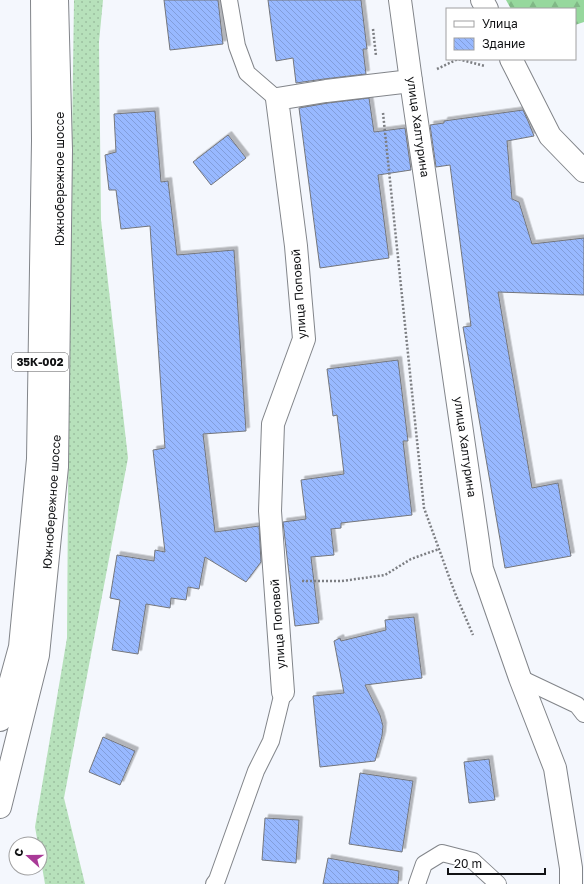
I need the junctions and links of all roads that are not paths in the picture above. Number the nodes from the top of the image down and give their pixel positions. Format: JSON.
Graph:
{"nodes":[{"id":1,"x":42,"y":0,"type":"edge"},
{"id":2,"x":57,"y":0,"type":"edge"},
{"id":3,"x":229,"y":0,"type":"edge"},
{"id":4,"x":400,"y":0,"type":"edge"},
{"id":5,"x":515,"y":67,"type":"edge"},
{"id":6,"x":411,"y":81,"type":"junction"},
{"id":7,"x":277,"y":99,"type":"junction"},
{"id":8,"x":584,"y":171,"type":"edge"},
{"id":9,"x":520,"y":678,"type":"junction"},
{"id":10,"x":283,"y":692,"type":"joint"},
{"id":11,"x":584,"y":714,"type":"edge"},
{"id":12,"x":0,"y":720,"type":"edge"},
{"id":13,"x":0,"y":808,"type":"edge"},
{"id":14,"x":214,"y":884,"type":"edge"},
{"id":15,"x":417,"y":884,"type":"edge"},
{"id":16,"x":498,"y":884,"type":"edge"},
{"id":17,"x":571,"y":884,"type":"edge"}],
"edges":[{"from":1,"to":12,"type":"main road","name":"Южнобережное шоссе","number":"35К-002"},
{"from":2,"to":13,"type":"main road","name":"Южнобережное шоссе","number":"35К-002"},
{"from":3,"to":7,"type":"lane"},
{"from":4,"to":6,"type":"main road","name":"улица Халтурина"},
{"from":5,"to":8,"type":"main road"},
{"from":6,"to":7,"type":"main road"},
{"from":6,"to":9,"type":"main road","name":"улица Халтурина"},
{"from":7,"to":10,"type":"main road","name":"улица Поповой"},
{"from":9,"to":11,"type":"lane"},
{"from":9,"to":17,"type":"main road","name":"улица Халтурина"},
{"from":10,"to":14,"type":"lane"},
{"from":15,"to":16,"type":"lane"}]}
